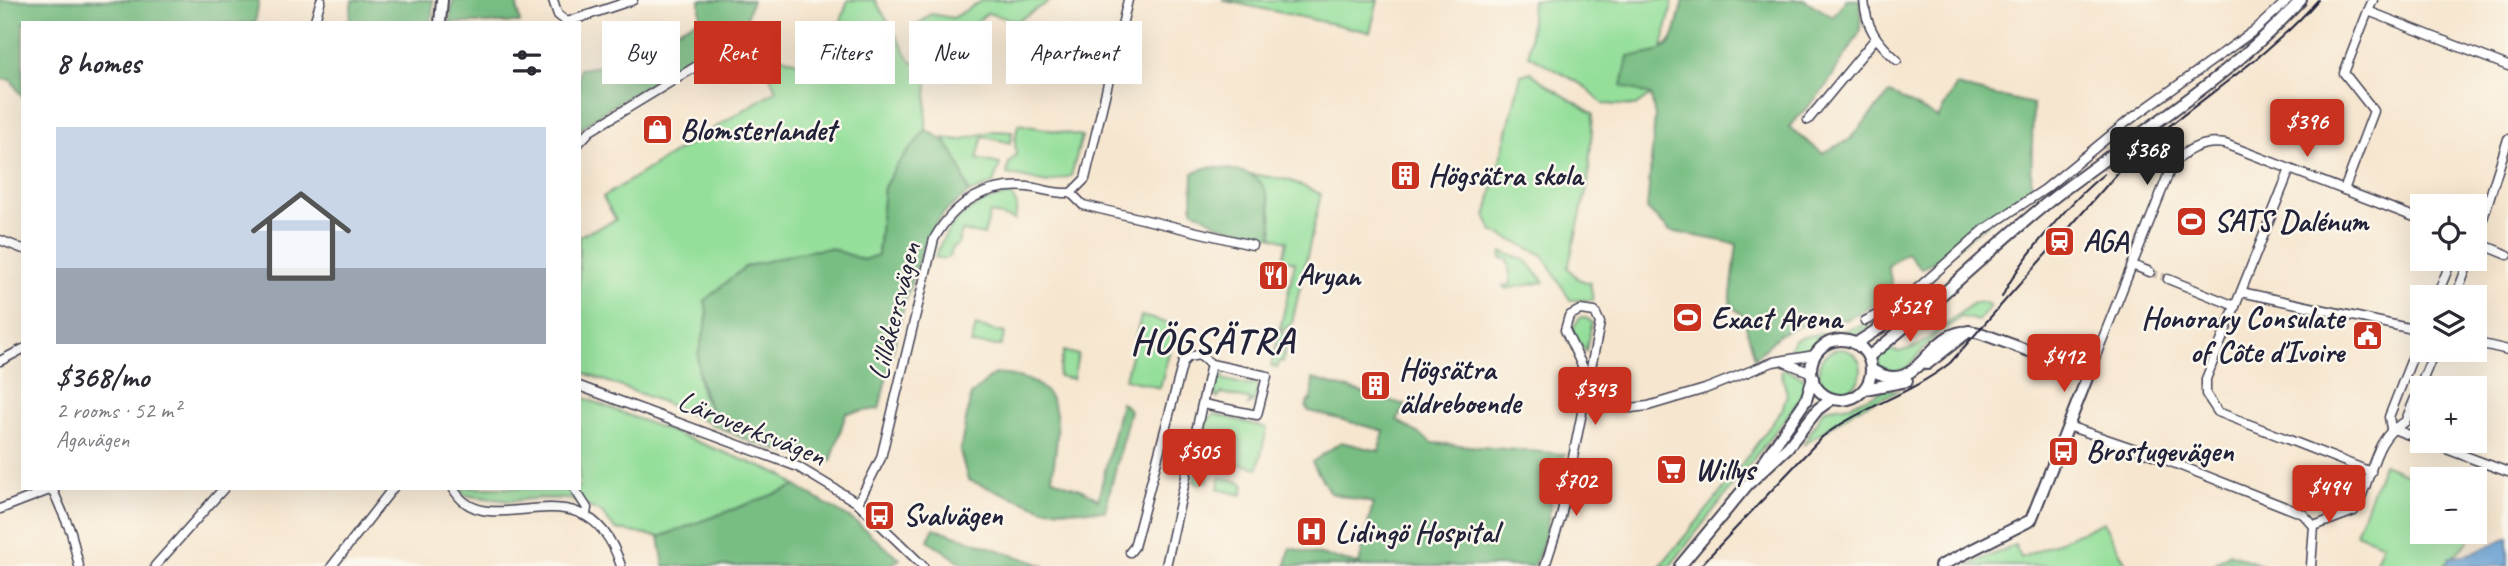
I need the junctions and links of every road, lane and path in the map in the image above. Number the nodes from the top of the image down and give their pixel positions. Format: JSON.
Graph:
{"nodes":[{"id":1,"x":321,"y":0,"type":"edge"},
{"id":2,"x":442,"y":0,"type":"edge"},
{"id":3,"x":554,"y":0,"type":"edge"},
{"id":4,"x":633,"y":0,"type":"edge"},
{"id":5,"x":1128,"y":0,"type":"edge"},
{"id":6,"x":1864,"y":0,"type":"edge"},
{"id":7,"x":2288,"y":0,"type":"edge"},
{"id":8,"x":2301,"y":0,"type":"edge"},
{"id":9,"x":2373,"y":0,"type":"edge"},
{"id":10,"x":2368,"y":11,"type":"junction"},
{"id":11,"x":315,"y":21,"type":"edge"},
{"id":12,"x":440,"y":21,"type":"edge"},
{"id":13,"x":566,"y":21,"type":"edge"},
{"id":14,"x":570,"y":21,"type":"edge"},
{"id":15,"x":1875,"y":39,"type":"junction"},
{"id":16,"x":1897,"y":60,"type":"dead end"},
{"id":17,"x":2508,"y":66,"type":"edge"},
{"id":18,"x":694,"y":68,"type":"edge"},
{"id":19,"x":1808,"y":120,"type":"dead end"},
{"id":20,"x":2508,"y":139,"type":"edge"},
{"id":21,"x":581,"y":142,"type":"edge"},
{"id":22,"x":2505,"y":166,"type":"edge"},
{"id":23,"x":2290,"y":169,"type":"junction"},
{"id":24,"x":2344,"y":190,"type":"junction"},
{"id":25,"x":1071,"y":193,"type":"junction"},
{"id":26,"x":2487,"y":213,"type":"edge"},
{"id":27,"x":2410,"y":215,"type":"edge"},
{"id":28,"x":0,"y":240,"type":"edge"},
{"id":29,"x":1252,"y":245,"type":"dead end"},
{"id":30,"x":21,"y":248,"type":"edge"},
{"id":31,"x":2487,"y":248,"type":"edge"},
{"id":32,"x":2508,"y":255,"type":"edge"},
{"id":33,"x":2132,"y":265,"type":"junction"},
{"id":34,"x":2150,"y":272,"type":"tunnel mouth"},
{"id":35,"x":2168,"y":279,"type":"tunnel mouth"},
{"id":36,"x":2241,"y":292,"type":"junction"},
{"id":37,"x":1929,"y":304,"type":"junction"},
{"id":38,"x":2235,"y":306,"type":"junction"},
{"id":39,"x":1865,"y":321,"type":"dead end"},
{"id":40,"x":2410,"y":329,"type":"edge"},
{"id":41,"x":1969,"y":331,"type":"junction"},
{"id":42,"x":1855,"y":344,"type":"junction"},
{"id":43,"x":2487,"y":345,"type":"edge"},
{"id":44,"x":2508,"y":350,"type":"edge"},
{"id":45,"x":21,"y":352,"type":"edge"},
{"id":46,"x":1815,"y":355,"type":"junction"},
{"id":47,"x":1868,"y":357,"type":"junction"},
{"id":48,"x":0,"y":361,"type":"edge"},
{"id":49,"x":1784,"y":362,"type":"junction"},
{"id":50,"x":2410,"y":362,"type":"edge"},
{"id":51,"x":2430,"y":362,"type":"edge"},
{"id":52,"x":1212,"y":364,"type":"junction"},
{"id":53,"x":1872,"y":370,"type":"junction"},
{"id":54,"x":2089,"y":373,"type":"junction"},
{"id":55,"x":1812,"y":376,"type":"junction"},
{"id":56,"x":1589,"y":380,"type":"junction"},
{"id":57,"x":581,"y":387,"type":"edge"},
{"id":58,"x":1865,"y":389,"type":"junction"},
{"id":59,"x":1832,"y":399,"type":"junction"},
{"id":60,"x":1586,"y":403,"type":"junction"},
{"id":61,"x":1203,"y":404,"type":"junction"},
{"id":62,"x":2068,"y":426,"type":"junction"},
{"id":63,"x":2391,"y":428,"type":"junction"},
{"id":64,"x":2410,"y":435,"type":"edge"},
{"id":65,"x":2458,"y":453,"type":"edge"},
{"id":66,"x":2371,"y":471,"type":"junction"},
{"id":67,"x":2508,"y":472,"type":"edge"},
{"id":68,"x":1748,"y":484,"type":"junction"},
{"id":69,"x":47,"y":490,"type":"edge"},
{"id":70,"x":53,"y":490,"type":"edge"},
{"id":71,"x":222,"y":490,"type":"edge"},
{"id":72,"x":391,"y":490,"type":"edge"},
{"id":73,"x":454,"y":490,"type":"edge"},
{"id":74,"x":575,"y":490,"type":"edge"},
{"id":75,"x":858,"y":503,"type":"junction"},
{"id":76,"x":0,"y":509,"type":"edge"},
{"id":77,"x":586,"y":514,"type":"junction"},
{"id":78,"x":2314,"y":526,"type":"junction"},
{"id":79,"x":1130,"y":552,"type":"dead end"},
{"id":80,"x":159,"y":565,"type":"edge"},
{"id":81,"x":79,"y":566,"type":"edge"},
{"id":82,"x":332,"y":566,"type":"edge"},
{"id":83,"x":621,"y":566,"type":"edge"},
{"id":84,"x":923,"y":566,"type":"edge"},
{"id":85,"x":1166,"y":566,"type":"edge"},
{"id":86,"x":1545,"y":566,"type":"edge"},
{"id":87,"x":1679,"y":566,"type":"edge"},
{"id":88,"x":1940,"y":566,"type":"edge"},
{"id":89,"x":2312,"y":566,"type":"edge"}],
"edges":[{"from":1,"to":11,"type":"street"},
{"from":2,"to":12,"type":"main road"},
{"from":3,"to":13,"type":"street"},
{"from":4,"to":14,"type":"street"},
{"from":5,"to":25,"type":"street"},
{"from":6,"to":15,"type":"street"},
{"from":7,"to":39,"type":"street"},
{"from":8,"to":37,"type":"main road"},
{"from":9,"to":10,"type":"street"},
{"from":10,"to":17,"type":"street"},
{"from":10,"to":24,"type":"street"},
{"from":15,"to":16,"type":"street"},
{"from":15,"to":19,"type":"street"},
{"from":18,"to":21,"type":"street"},
{"from":20,"to":22,"type":"street"},
{"from":22,"to":26,"type":"street"},
{"from":23,"to":24,"type":"street"},
{"from":23,"to":33,"type":"street"},
{"from":23,"to":36,"type":"street"},
{"from":24,"to":27,"type":"street"},
{"from":25,"to":29,"type":"street","name":"Lillåkersvägen"},
{"from":25,"to":75,"type":"street","name":"Lillåkersvägen"},
{"from":28,"to":30,"type":"street"},
{"from":31,"to":32,"type":"street"},
{"from":33,"to":34,"type":"street"},
{"from":33,"to":54,"type":"street"},
{"from":35,"to":38,"type":"street"},
{"from":36,"to":38,"type":"street"},
{"from":36,"to":40,"type":"street"},
{"from":37,"to":42,"type":"main road"},
{"from":37,"to":47,"type":"main road"},
{"from":38,"to":66,"type":"street"},
{"from":41,"to":53,"type":"main road"},
{"from":41,"to":54,"type":"main road"},
{"from":41,"to":58,"type":"main road"},
{"from":42,"to":46,"type":"main road"},
{"from":42,"to":47,"type":"main road"},
{"from":43,"to":44,"type":"street"},
{"from":45,"to":48,"type":"street"},
{"from":46,"to":49,"type":"street"},
{"from":46,"to":55,"type":"main road"},
{"from":47,"to":53,"type":"main road"},
{"from":49,"to":55,"type":"street"},
{"from":49,"to":60,"type":"street"},
{"from":50,"to":63,"type":"street"},
{"from":51,"to":63,"type":"street"},
{"from":52,"to":61,"type":"street"},
{"from":52,"to":61,"type":"street"},
{"from":52,"to":79,"type":"street"},
{"from":53,"to":58,"type":"main road"},
{"from":54,"to":62,"type":"main road"},
{"from":55,"to":59,"type":"main road"},
{"from":55,"to":68,"type":"main road"},
{"from":56,"to":56,"type":"street"},
{"from":56,"to":60,"type":"street"},
{"from":57,"to":75,"type":"street","name":"Läroverksvägen"},
{"from":58,"to":59,"type":"main road"},
{"from":59,"to":68,"type":"main road"},
{"from":60,"to":86,"type":"street"},
{"from":61,"to":85,"type":"street"},
{"from":62,"to":78,"type":"street"},
{"from":62,"to":88,"type":"main road"},
{"from":63,"to":64,"type":"street"},
{"from":63,"to":66,"type":"street"},
{"from":65,"to":67,"type":"street"},
{"from":66,"to":78,"type":"street"},
{"from":68,"to":87,"type":"main road"},
{"from":69,"to":76,"type":"street"},
{"from":70,"to":81,"type":"street"},
{"from":71,"to":80,"type":"street"},
{"from":72,"to":82,"type":"street"},
{"from":73,"to":77,"type":"street"},
{"from":74,"to":77,"type":"street"},
{"from":75,"to":84,"type":"street","name":"Läroverksvägen"},
{"from":77,"to":83,"type":"street"},
{"from":78,"to":89,"type":"street"}]}
